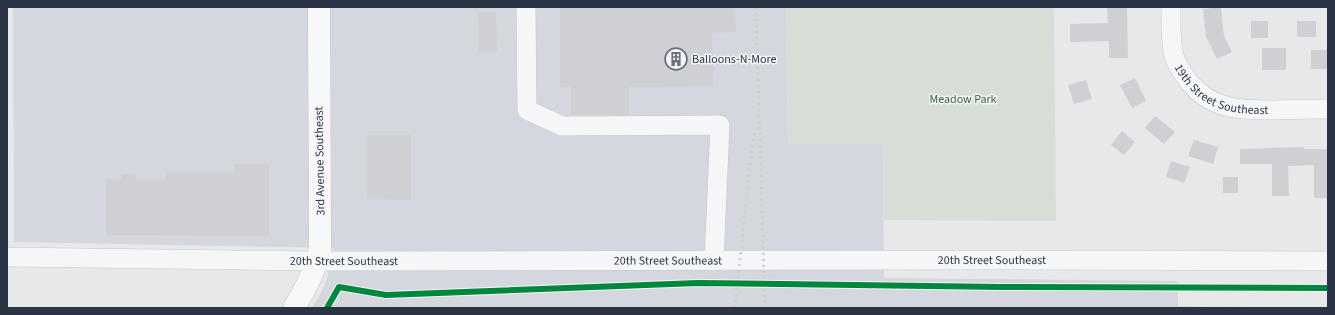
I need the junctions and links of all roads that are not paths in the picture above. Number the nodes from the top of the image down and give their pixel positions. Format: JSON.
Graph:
{"nodes":[{"id":1,"x":319,"y":7,"type":"edge"},
{"id":2,"x":526,"y":7,"type":"edge"},
{"id":3,"x":1171,"y":7,"type":"edge"},
{"id":4,"x":1328,"y":109,"type":"edge"},
{"id":5,"x":7,"y":257,"type":"edge"},
{"id":6,"x":318,"y":261,"type":"junction"},
{"id":7,"x":714,"y":261,"type":"junction"},
{"id":8,"x":1328,"y":261,"type":"edge"},
{"id":9,"x":294,"y":308,"type":"edge"}],
"edges":[{"from":1,"to":6,"type":"main road","name":"3rd Avenue Southeast"},
{"from":2,"to":7,"type":"street"},
{"from":3,"to":4,"type":"street","name":"19th Street Southeast"},
{"from":5,"to":6,"type":"street","name":"20th Street Southeast"},
{"from":6,"to":7,"type":"street","name":"20th Street Southeast"},
{"from":6,"to":9,"type":"main road","name":"3rd Avenue Southeast"},
{"from":7,"to":8,"type":"street","name":"20th Street Southeast"}]}
